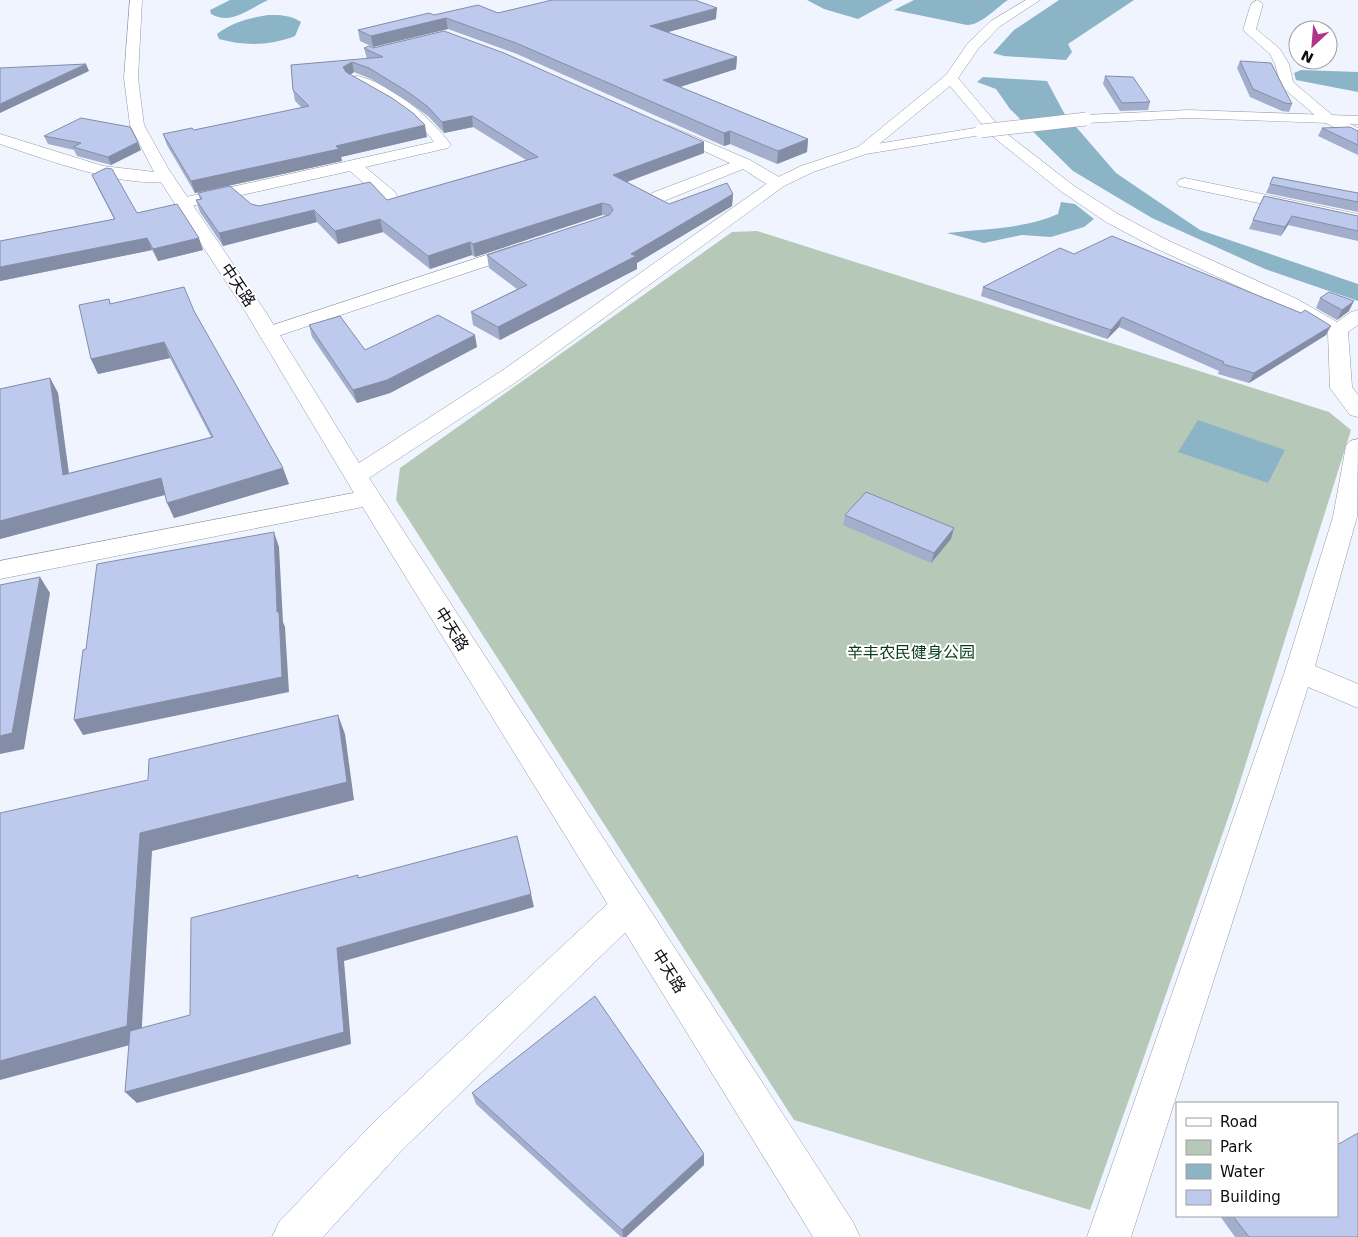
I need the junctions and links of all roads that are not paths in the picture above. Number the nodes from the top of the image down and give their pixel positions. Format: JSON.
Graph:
{"nodes":[{"id":1,"x":136,"y":0,"type":"edge"},
{"id":2,"x":1034,"y":0,"type":"edge"},
{"id":3,"x":1257,"y":4,"type":"dead end"},
{"id":4,"x":354,"y":78,"type":"edge"},
{"id":5,"x":951,"y":78,"type":"junction"},
{"id":6,"x":1327,"y":118,"type":"junction"},
{"id":7,"x":1358,"y":120,"type":"edge"},
{"id":8,"x":655,"y":123,"type":"edge"},
{"id":9,"x":1358,"y":134,"type":"edge"},
{"id":10,"x":0,"y":139,"type":"edge"},
{"id":11,"x":863,"y":150,"type":"junction"},
{"id":12,"x":744,"y":163,"type":"junction"},
{"id":13,"x":354,"y":165,"type":"junction"},
{"id":14,"x":166,"y":177,"type":"junction"},
{"id":15,"x":1186,"y":182,"type":"dead end"},
{"id":16,"x":778,"y":183,"type":"junction"},
{"id":17,"x":358,"y":190,"type":"edge"},
{"id":18,"x":238,"y":191,"type":"junction"},
{"id":19,"x":658,"y":197,"type":"edge"},
{"id":20,"x":183,"y":203,"type":"junction"},
{"id":21,"x":256,"y":206,"type":"edge"},
{"id":22,"x":1358,"y":219,"type":"edge"},
{"id":23,"x":538,"y":243,"type":"edge"},
{"id":24,"x":1358,"y":316,"type":"edge"},
{"id":25,"x":1338,"y":330,"type":"junction"},
{"id":26,"x":268,"y":333,"type":"junction"},
{"id":27,"x":1358,"y":410,"type":"edge"},
{"id":28,"x":1358,"y":446,"type":"edge"},
{"id":29,"x":363,"y":487,"type":"junction"},
{"id":30,"x":0,"y":570,"type":"edge"},
{"id":31,"x":1299,"y":671,"type":"junction"},
{"id":32,"x":1358,"y":696,"type":"edge"},
{"id":33,"x":628,"y":907,"type":"junction"},
{"id":34,"x":294,"y":1237,"type":"edge"},
{"id":35,"x":838,"y":1237,"type":"edge"},
{"id":36,"x":1109,"y":1237,"type":"edge"}],
"edges":[{"from":1,"to":14,"type":"street","name":"中天路"},
{"from":2,"to":5,"type":"street"},
{"from":3,"to":6,"type":"street"},
{"from":4,"to":13,"type":"street"},
{"from":5,"to":11,"type":"street"},
{"from":5,"to":25,"type":"street"},
{"from":6,"to":7,"type":"street"},
{"from":6,"to":9,"type":"street"},
{"from":6,"to":11,"type":"street","bridge":true},
{"from":8,"to":12,"type":"street"},
{"from":10,"to":14,"type":"street"},
{"from":11,"to":16,"type":"street"},
{"from":12,"to":16,"type":"street"},
{"from":12,"to":19,"type":"street"},
{"from":13,"to":17,"type":"street"},
{"from":13,"to":18,"type":"street"},
{"from":14,"to":20,"type":"street","name":"中天路"},
{"from":15,"to":22,"type":"street"},
{"from":16,"to":29,"type":"street"},
{"from":18,"to":20,"type":"street"},
{"from":18,"to":21,"type":"street"},
{"from":20,"to":26,"type":"street","name":"中天路"},
{"from":23,"to":26,"type":"street"},
{"from":24,"to":25,"type":"street"},
{"from":25,"to":27,"type":"street"},
{"from":26,"to":29,"type":"street","name":"中天路"},
{"from":28,"to":31,"type":"street"},
{"from":29,"to":30,"type":"street"},
{"from":29,"to":33,"type":"street","name":"中天路"},
{"from":31,"to":32,"type":"street"},
{"from":31,"to":36,"type":"street"},
{"from":33,"to":34,"type":"street"},
{"from":33,"to":35,"type":"street","name":"中天路"}]}
